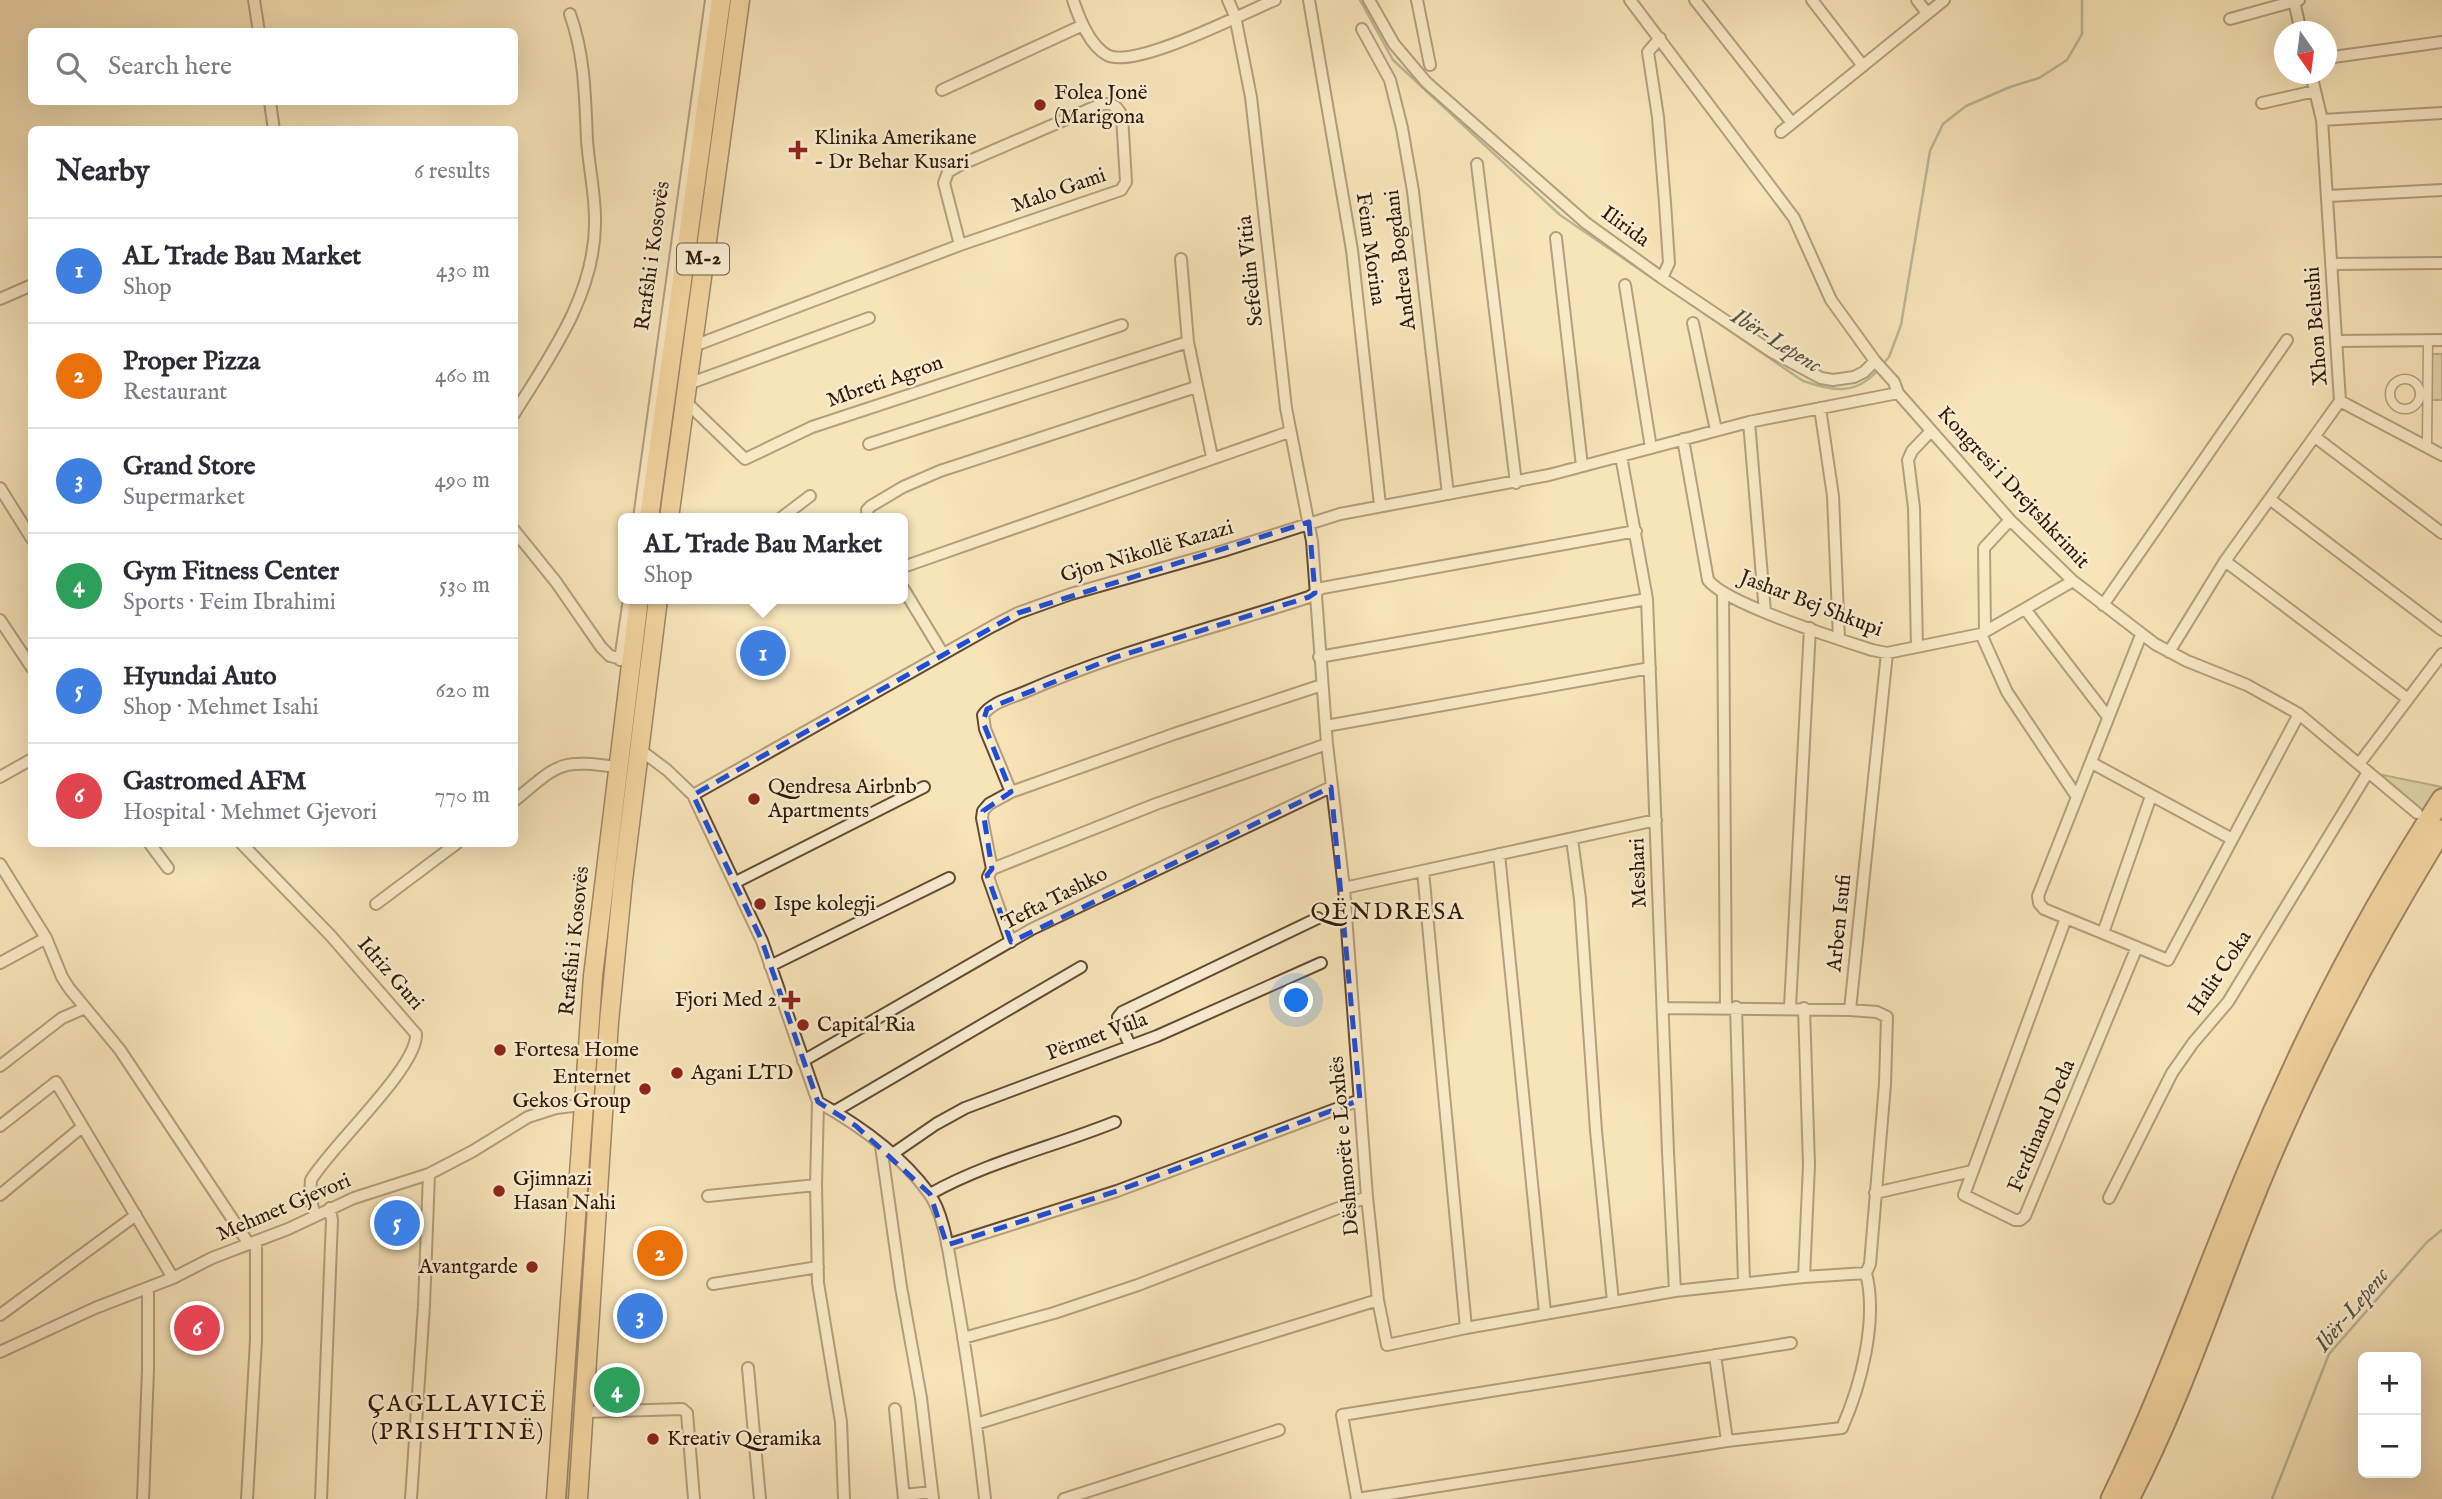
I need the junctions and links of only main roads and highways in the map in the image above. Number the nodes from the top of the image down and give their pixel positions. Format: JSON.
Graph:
{"nodes":[{"id":1,"x":721,"y":0,"type":"edge"},
{"id":2,"x":740,"y":0,"type":"edge"},
{"id":3,"x":650,"y":513,"type":"edge"},
{"id":4,"x":670,"y":513,"type":"edge"},
{"id":5,"x":638,"y":604,"type":"edge"},
{"id":6,"x":662,"y":604,"type":"edge"},
{"id":7,"x":2442,"y":799,"type":"edge"},
{"id":8,"x":2442,"y":830,"type":"edge"},
{"id":9,"x":556,"y":1499,"type":"edge"},
{"id":10,"x":578,"y":1499,"type":"edge"},
{"id":11,"x":2111,"y":1499,"type":"edge"},
{"id":12,"x":2129,"y":1499,"type":"edge"}],
"edges":[{"from":1,"to":3,"type":"highway","name":"Rrafshi i Kosovës","number":"M-2"},
{"from":2,"to":4,"type":"highway","number":"M-2"},
{"from":5,"to":9,"type":"highway","name":"Rrafshi i Kosovës"},
{"from":6,"to":10,"type":"highway","name":"Rrafshi i Kosovës"},
{"from":7,"to":11,"type":"highway"},
{"from":8,"to":12,"type":"highway"}]}
